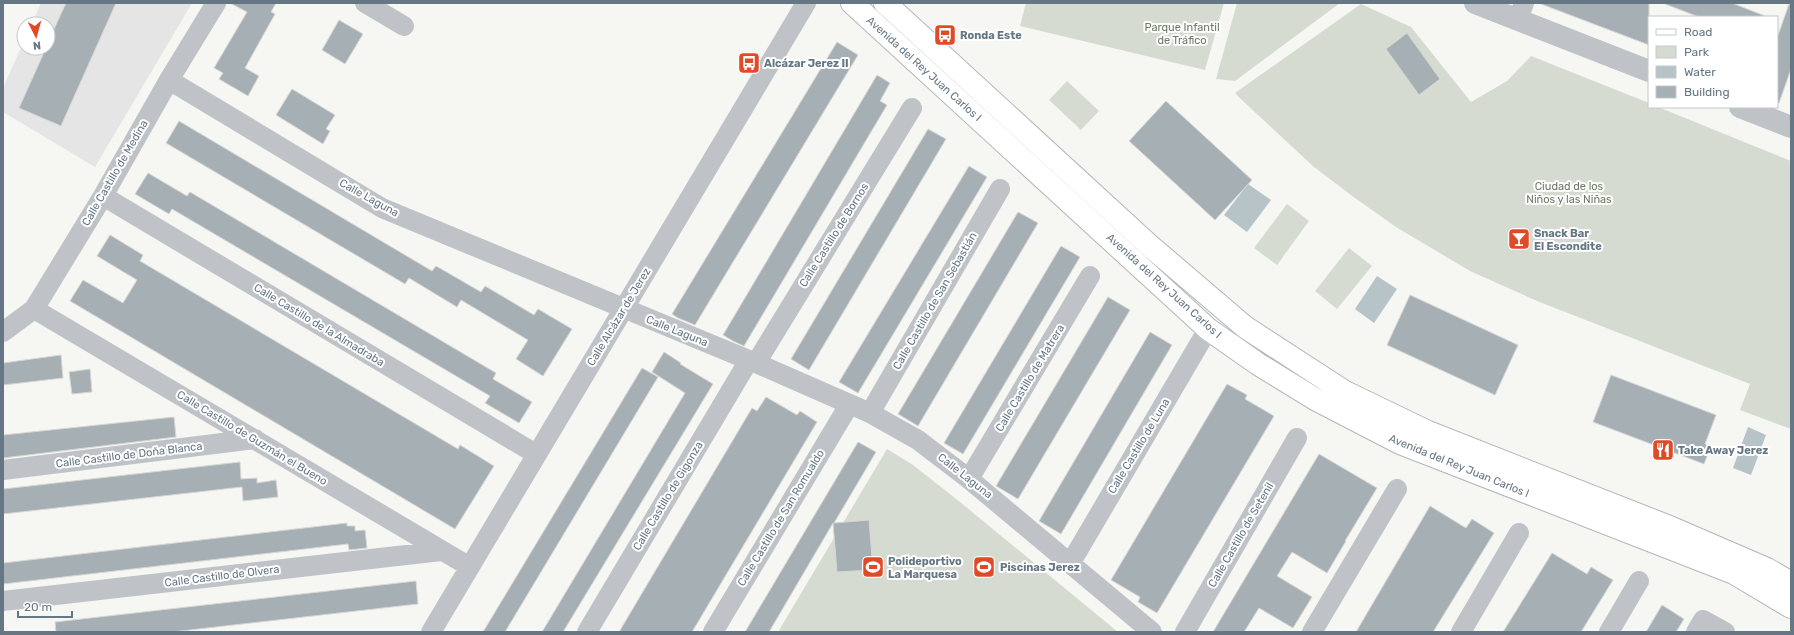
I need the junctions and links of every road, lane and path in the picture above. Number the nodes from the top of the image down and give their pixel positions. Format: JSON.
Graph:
{"nodes":[{"id":1,"x":216,"y":3,"type":"edge"},
{"id":2,"x":365,"y":3,"type":"edge"},
{"id":3,"x":806,"y":3,"type":"edge"},
{"id":4,"x":852,"y":3,"type":"edge"},
{"id":5,"x":885,"y":3,"type":"edge"},
{"id":6,"x":1475,"y":3,"type":"edge"},
{"id":7,"x":1521,"y":11,"type":"edge"},
{"id":8,"x":404,"y":26,"type":"dead end"},
{"id":9,"x":1648,"y":71,"type":"edge"},
{"id":10,"x":169,"y":80,"type":"junction"},
{"id":11,"x":912,"y":108,"type":"dead end"},
{"id":12,"x":1743,"y":108,"type":"edge"},
{"id":13,"x":1791,"y":127,"type":"edge"},
{"id":14,"x":1000,"y":189,"type":"dead end"},
{"id":15,"x":103,"y":196,"type":"junction"},
{"id":16,"x":1090,"y":276,"type":"dead end"},
{"id":17,"x":34,"y":309,"type":"junction"},
{"id":18,"x":624,"y":309,"type":"junction"},
{"id":19,"x":1208,"y":329,"type":"junction"},
{"id":20,"x":3,"y":332,"type":"edge"},
{"id":21,"x":752,"y":362,"type":"junction"},
{"id":22,"x":849,"y":405,"type":"junction"},
{"id":23,"x":870,"y":413,"type":"junction"},
{"id":24,"x":1297,"y":438,"type":"dead end"},
{"id":25,"x":255,"y":439,"type":"junction"},
{"id":26,"x":536,"y":454,"type":"junction"},
{"id":27,"x":3,"y":470,"type":"edge"},
{"id":28,"x":969,"y":479,"type":"junction"},
{"id":29,"x":1398,"y":489,"type":"dead end"},
{"id":30,"x":1519,"y":534,"type":"dead end"},
{"id":31,"x":441,"y":551,"type":"junction"},
{"id":32,"x":1070,"y":564,"type":"junction"},
{"id":33,"x":470,"y":567,"type":"junction"},
{"id":34,"x":1639,"y":580,"type":"dead end"},
{"id":35,"x":1791,"y":584,"type":"edge"},
{"id":36,"x":3,"y":601,"type":"edge"},
{"id":37,"x":1791,"y":607,"type":"edge"},
{"id":38,"x":431,"y":632,"type":"edge"},
{"id":39,"x":587,"y":632,"type":"edge"},
{"id":40,"x":713,"y":632,"type":"edge"},
{"id":41,"x":1152,"y":632,"type":"edge"},
{"id":42,"x":1185,"y":632,"type":"edge"},
{"id":43,"x":1312,"y":632,"type":"edge"},
{"id":44,"x":1461,"y":632,"type":"edge"},
{"id":45,"x":1609,"y":632,"type":"edge"},
{"id":46,"x":1696,"y":632,"type":"edge"},
{"id":47,"x":1725,"y":632,"type":"edge"}],
"edges":[{"from":1,"to":10,"type":"street","name":"Calle Castillo de Medina"},
{"from":2,"to":8,"type":"street"},
{"from":3,"to":18,"type":"street","name":"Calle Alcázar de Jerez"},
{"from":4,"to":19,"type":"main road","name":"Avenida del Rey Juan Carlos I"},
{"from":5,"to":35,"type":"main road","name":"Avenida del Rey Juan Carlos I"},
{"from":6,"to":7,"type":"street"},
{"from":7,"to":9,"type":"street"},
{"from":10,"to":15,"type":"street","name":"Calle Castillo de Medina"},
{"from":10,"to":18,"type":"street","name":"Calle Laguna"},
{"from":11,"to":21,"type":"street","name":"Calle Castillo de Bornos"},
{"from":12,"to":13,"type":"street"},
{"from":14,"to":23,"type":"street","name":"Calle Castillo de San Sebastián"},
{"from":15,"to":17,"type":"street","name":"Calle Castillo de Medina"},
{"from":15,"to":26,"type":"street","name":"Calle Castillo de la Almadraba"},
{"from":16,"to":28,"type":"street","name":"Calle Castillo de Matrera"},
{"from":17,"to":20,"type":"street","name":"Calle Castillo de Medina"},
{"from":17,"to":25,"type":"street","name":"Calle Castillo de Guzmán el Bueno"},
{"from":18,"to":21,"type":"street","name":"Calle Laguna"},
{"from":18,"to":26,"type":"street","name":"Calle Alcázar de Jerez"},
{"from":19,"to":32,"type":"street","name":"Calle Castillo de Luna"},
{"from":19,"to":37,"type":"main road","name":"Avenida del Rey Juan Carlos I"},
{"from":21,"to":22,"type":"street","name":"Calle Laguna"},
{"from":21,"to":39,"type":"street","name":"Calle Castillo de Gigonza"},
{"from":22,"to":23,"type":"street","name":"Calle Laguna"},
{"from":22,"to":40,"type":"street","name":"Calle Castillo de San Romualdo"},
{"from":23,"to":28,"type":"street","name":"Calle Laguna"},
{"from":24,"to":42,"type":"street","name":"Calle Castillo de Setenil"},
{"from":25,"to":27,"type":"street","name":"Calle Castillo de Doña Blanca"},
{"from":25,"to":31,"type":"street","name":"Calle Castillo de Guzmán el Bueno"},
{"from":26,"to":33,"type":"street","name":"Calle Alcázar de Jerez"},
{"from":28,"to":32,"type":"street","name":"Calle Laguna"},
{"from":29,"to":43,"type":"street"},
{"from":30,"to":44,"type":"street"},
{"from":31,"to":33,"type":"street","name":"Calle Castillo de Guzmán el Bueno"},
{"from":31,"to":36,"type":"street","name":"Calle Castillo de Olvera"},
{"from":32,"to":41,"type":"street","name":"Calle Laguna"},
{"from":33,"to":38,"type":"street","name":"Calle Alcázar de Jerez"},
{"from":34,"to":45,"type":"street"},
{"from":46,"to":47,"type":"street"}]}
